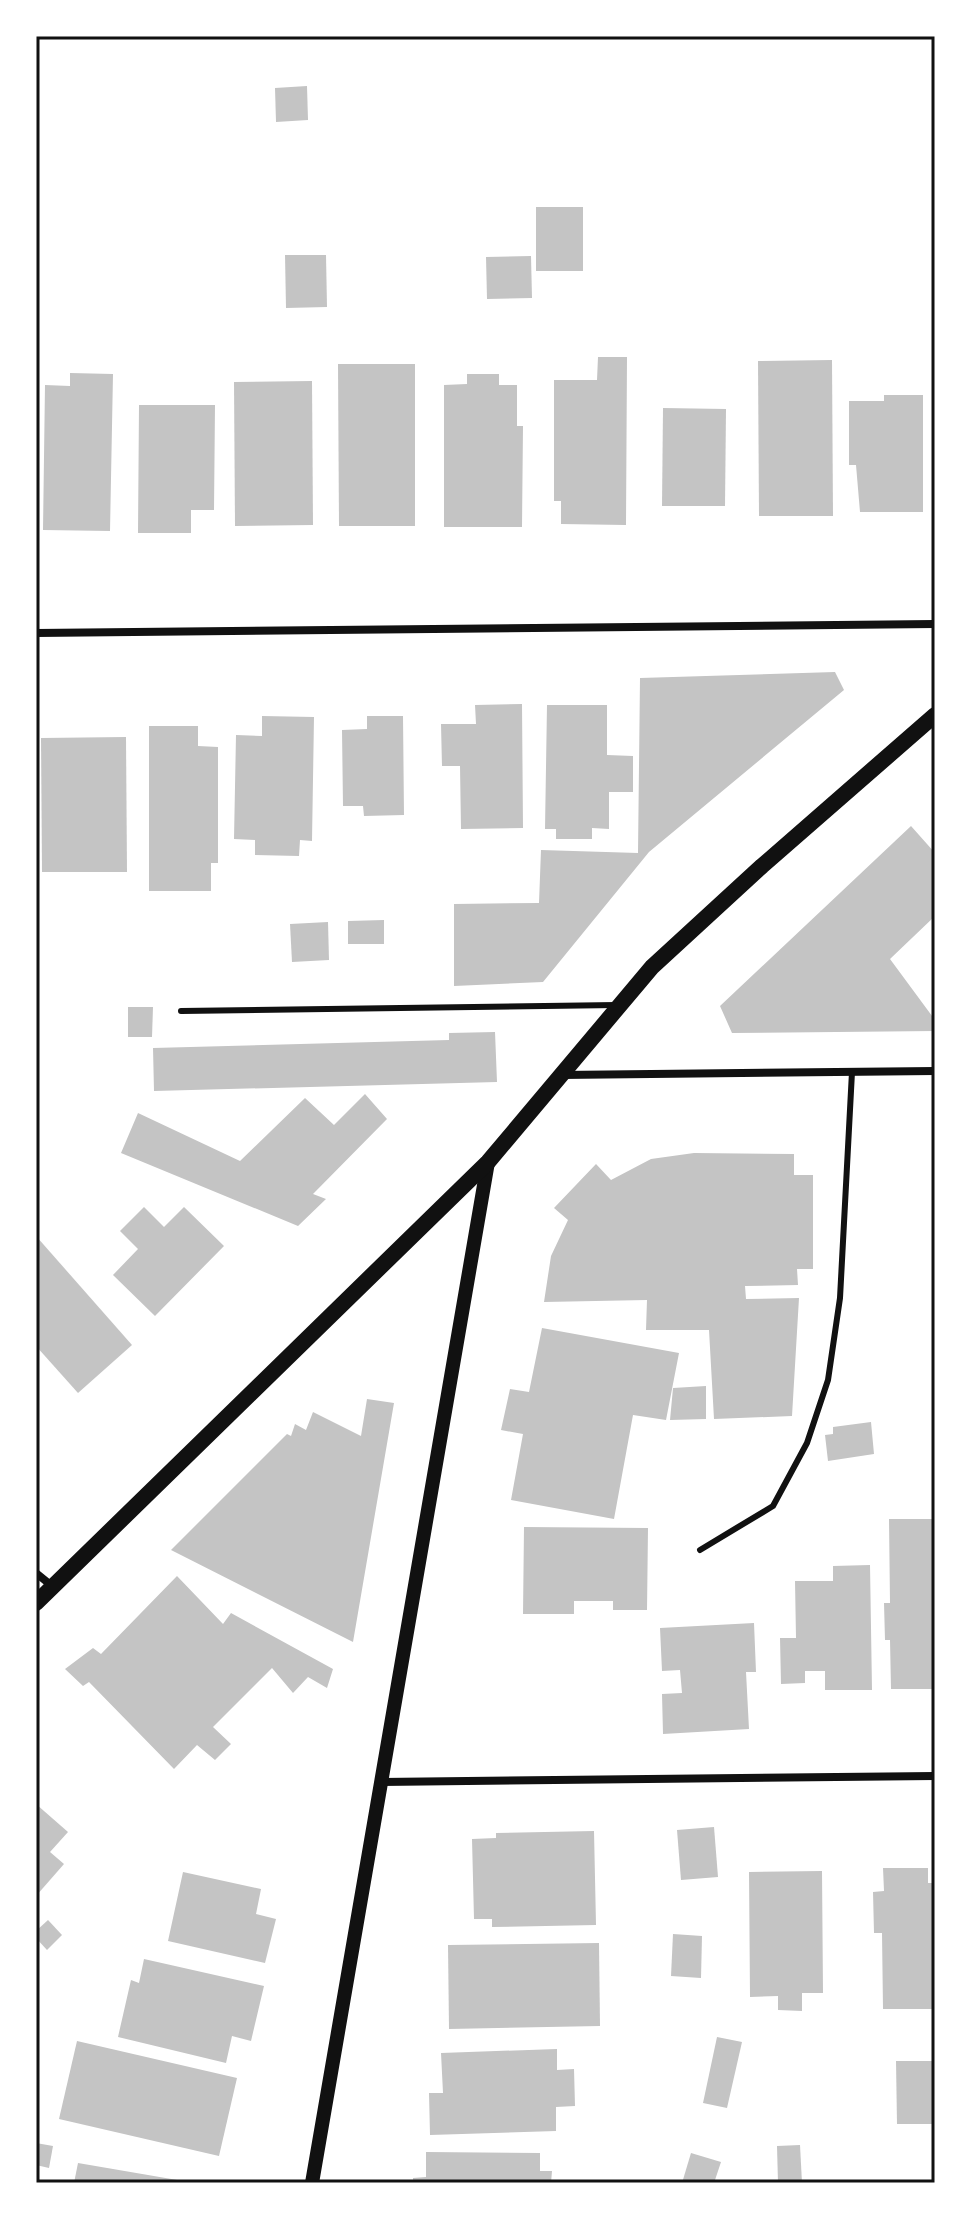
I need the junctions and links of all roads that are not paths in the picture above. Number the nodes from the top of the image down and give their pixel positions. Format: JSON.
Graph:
{"nodes":[{"id":1,"x":935,"y":624,"type":"edge"},
{"id":2,"x":36,"y":633,"type":"edge"},
{"id":3,"x":935,"y":715,"type":"edge"},
{"id":4,"x":617,"y":1005,"type":"junction"},
{"id":5,"x":181,"y":1011,"type":"dead end"},
{"id":6,"x":935,"y":1071,"type":"edge"},
{"id":7,"x":852,"y":1072,"type":"junction"},
{"id":8,"x":560,"y":1075,"type":"junction"},
{"id":9,"x":488,"y":1162,"type":"junction"},
{"id":10,"x":700,"y":1550,"type":"dead end"},
{"id":11,"x":36,"y":1573,"type":"edge"},
{"id":12,"x":53,"y":1586,"type":"junction"},
{"id":13,"x":36,"y":1603,"type":"edge"},
{"id":14,"x":935,"y":1776,"type":"edge"},
{"id":15,"x":381,"y":1782,"type":"junction"},
{"id":16,"x":312,"y":2183,"type":"edge"}],
"edges":[{"from":1,"to":2,"type":"street"},
{"from":3,"to":4,"type":"main road"},
{"from":4,"to":5,"type":"lane"},
{"from":4,"to":8,"type":"main road"},
{"from":6,"to":7,"type":"street"},
{"from":7,"to":8,"type":"street"},
{"from":7,"to":10,"type":"lane"},
{"from":8,"to":9,"type":"main road"},
{"from":9,"to":12,"type":"main road"},
{"from":9,"to":15,"type":"street"},
{"from":11,"to":12,"type":"street"},
{"from":12,"to":13,"type":"main road"},
{"from":14,"to":15,"type":"street"},
{"from":15,"to":16,"type":"street"}]}
